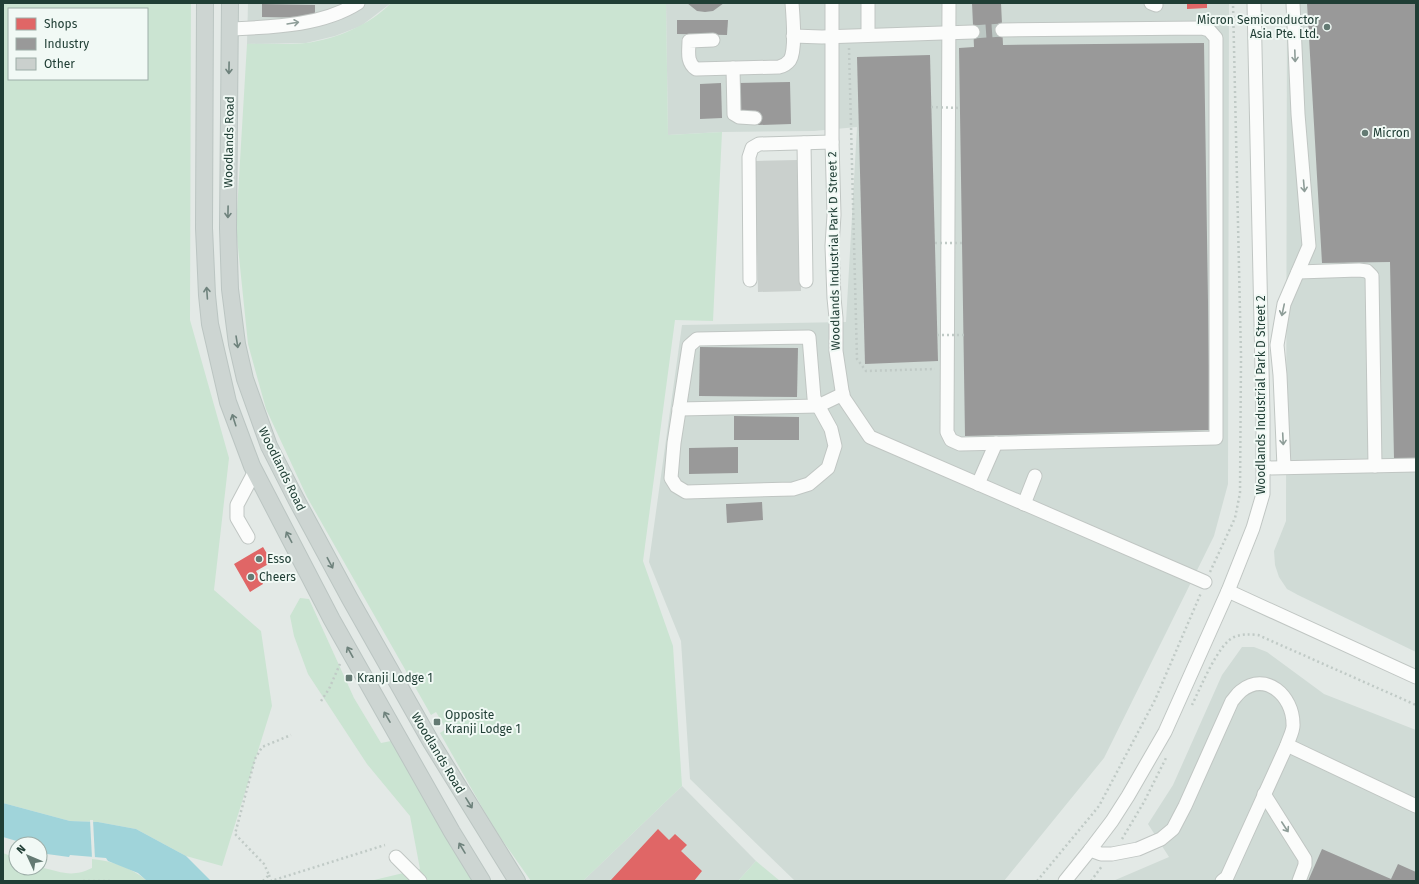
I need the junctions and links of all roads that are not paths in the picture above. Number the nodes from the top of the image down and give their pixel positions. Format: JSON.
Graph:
{"nodes":[{"id":1,"x":205,"y":3,"type":"edge"},
{"id":2,"x":230,"y":3,"type":"edge"},
{"id":3,"x":358,"y":3,"type":"edge"},
{"id":4,"x":792,"y":3,"type":"edge"},
{"id":5,"x":832,"y":3,"type":"edge"},
{"id":6,"x":868,"y":3,"type":"edge"},
{"id":7,"x":949,"y":3,"type":"edge"},
{"id":8,"x":1254,"y":3,"type":"edge"},
{"id":9,"x":1293,"y":3,"type":"edge"},
{"id":10,"x":230,"y":29,"type":"junction"},
{"id":11,"x":1002,"y":30,"type":"tunnel mouth"},
{"id":12,"x":949,"y":32,"type":"junction"},
{"id":13,"x":973,"y":32,"type":"tunnel mouth"},
{"id":14,"x":868,"y":35,"type":"junction"},
{"id":15,"x":793,"y":36,"type":"junction"},
{"id":16,"x":832,"y":36,"type":"junction"},
{"id":17,"x":713,"y":40,"type":"dead end"},
{"id":18,"x":733,"y":68,"type":"junction"},
{"id":19,"x":755,"y":118,"type":"dead end"},
{"id":20,"x":832,"y":142,"type":"junction"},
{"id":21,"x":804,"y":143,"type":"junction"},
{"id":22,"x":1298,"y":272,"type":"junction"},
{"id":23,"x":750,"y":280,"type":"dead end"},
{"id":24,"x":806,"y":281,"type":"dead end"},
{"id":25,"x":843,"y":394,"type":"junction"},
{"id":26,"x":818,"y":406,"type":"junction"},
{"id":27,"x":679,"y":409,"type":"junction"},
{"id":28,"x":996,"y":443,"type":"junction"},
{"id":29,"x":1416,"y":465,"type":"edge"},
{"id":30,"x":1375,"y":466,"type":"junction"},
{"id":31,"x":1284,"y":467,"type":"junction"},
{"id":32,"x":1264,"y":468,"type":"junction"},
{"id":33,"x":255,"y":472,"type":"junction"},
{"id":34,"x":1035,"y":476,"type":"dead end"},
{"id":35,"x":978,"y":484,"type":"junction"},
{"id":36,"x":1024,"y":504,"type":"junction"},
{"id":37,"x":248,"y":537,"type":"dead end"},
{"id":38,"x":1205,"y":582,"type":"road end"},
{"id":39,"x":1228,"y":591,"type":"junction"},
{"id":40,"x":1416,"y":677,"type":"edge"},
{"id":41,"x":1287,"y":745,"type":"junction"},
{"id":42,"x":1264,"y":794,"type":"junction"},
{"id":43,"x":1416,"y":806,"type":"edge"},
{"id":44,"x":1090,"y":850,"type":"junction"},
{"id":45,"x":396,"y":857,"type":"dead end"},
{"id":46,"x":1228,"y":880,"type":"edge"},
{"id":47,"x":420,"y":881,"type":"edge"},
{"id":48,"x":482,"y":881,"type":"edge"},
{"id":49,"x":517,"y":881,"type":"edge"},
{"id":50,"x":1065,"y":881,"type":"edge"},
{"id":51,"x":1299,"y":881,"type":"edge"}],
"edges":[{"from":33,"to":1,"type":"main road","name":"Woodlands Road","one_way":true},
{"from":2,"to":10,"type":"main road","name":"Woodlands Road"},
{"from":10,"to":3,"type":"street","one_way":true},
{"from":4,"to":15,"type":"street"},
{"from":5,"to":16,"type":"street","name":"Woodlands Industrial Park D Street 2"},
{"from":6,"to":14,"type":"street"},
{"from":7,"to":12,"type":"street"},
{"from":8,"to":32,"type":"street","name":"Woodlands Industrial Park D Street 2"},
{"from":9,"to":22,"type":"street","one_way":true},
{"from":10,"to":49,"type":"main road","name":"Woodlands Road","one_way":true},
{"from":11,"to":28,"type":"street"},
{"from":12,"to":13,"type":"street"},
{"from":12,"to":14,"type":"street"},
{"from":12,"to":28,"type":"street"},
{"from":14,"to":16,"type":"street"},
{"from":15,"to":16,"type":"street"},
{"from":15,"to":18,"type":"street"},
{"from":16,"to":20,"type":"street","name":"Woodlands Industrial Park D Street 2"},
{"from":17,"to":18,"type":"street"},
{"from":18,"to":19,"type":"street"},
{"from":20,"to":21,"type":"street"},
{"from":20,"to":25,"type":"street","name":"Woodlands Industrial Park D Street 2"},
{"from":21,"to":23,"type":"street"},
{"from":21,"to":24,"type":"street"},
{"from":22,"to":30,"type":"street"},
{"from":22,"to":31,"type":"street","one_way":true},
{"from":25,"to":26,"type":"street"},
{"from":25,"to":35,"type":"street","name":"Woodlands Industrial Park D Street 2"},
{"from":26,"to":27,"type":"street"},
{"from":26,"to":27,"type":"street"},
{"from":26,"to":27,"type":"street"},
{"from":28,"to":35,"type":"street"},
{"from":29,"to":30,"type":"street"},
{"from":30,"to":31,"type":"street"},
{"from":31,"to":32,"type":"street"},
{"from":32,"to":39,"type":"street","name":"Woodlands Industrial Park D Street 2"},
{"from":33,"to":37,"type":"street"},
{"from":48,"to":33,"type":"main road","name":"Woodlands Road","one_way":true},
{"from":34,"to":36,"type":"street"},
{"from":35,"to":36,"type":"street","name":"Woodlands Industrial Park D Street 2"},
{"from":36,"to":38,"type":"street","name":"Woodlands Industrial Park D Street 2"},
{"from":39,"to":40,"type":"street"},
{"from":39,"to":44,"type":"street","name":"Woodlands Industrial Park D Street 2"},
{"from":41,"to":42,"type":"street"},
{"from":41,"to":43,"type":"street"},
{"from":41,"to":44,"type":"street"},
{"from":42,"to":46,"type":"street"},
{"from":42,"to":51,"type":"street","one_way":true},
{"from":44,"to":50,"type":"street","name":"Woodlands Industrial Park D Street 2"},
{"from":45,"to":47,"type":"street"}]}
